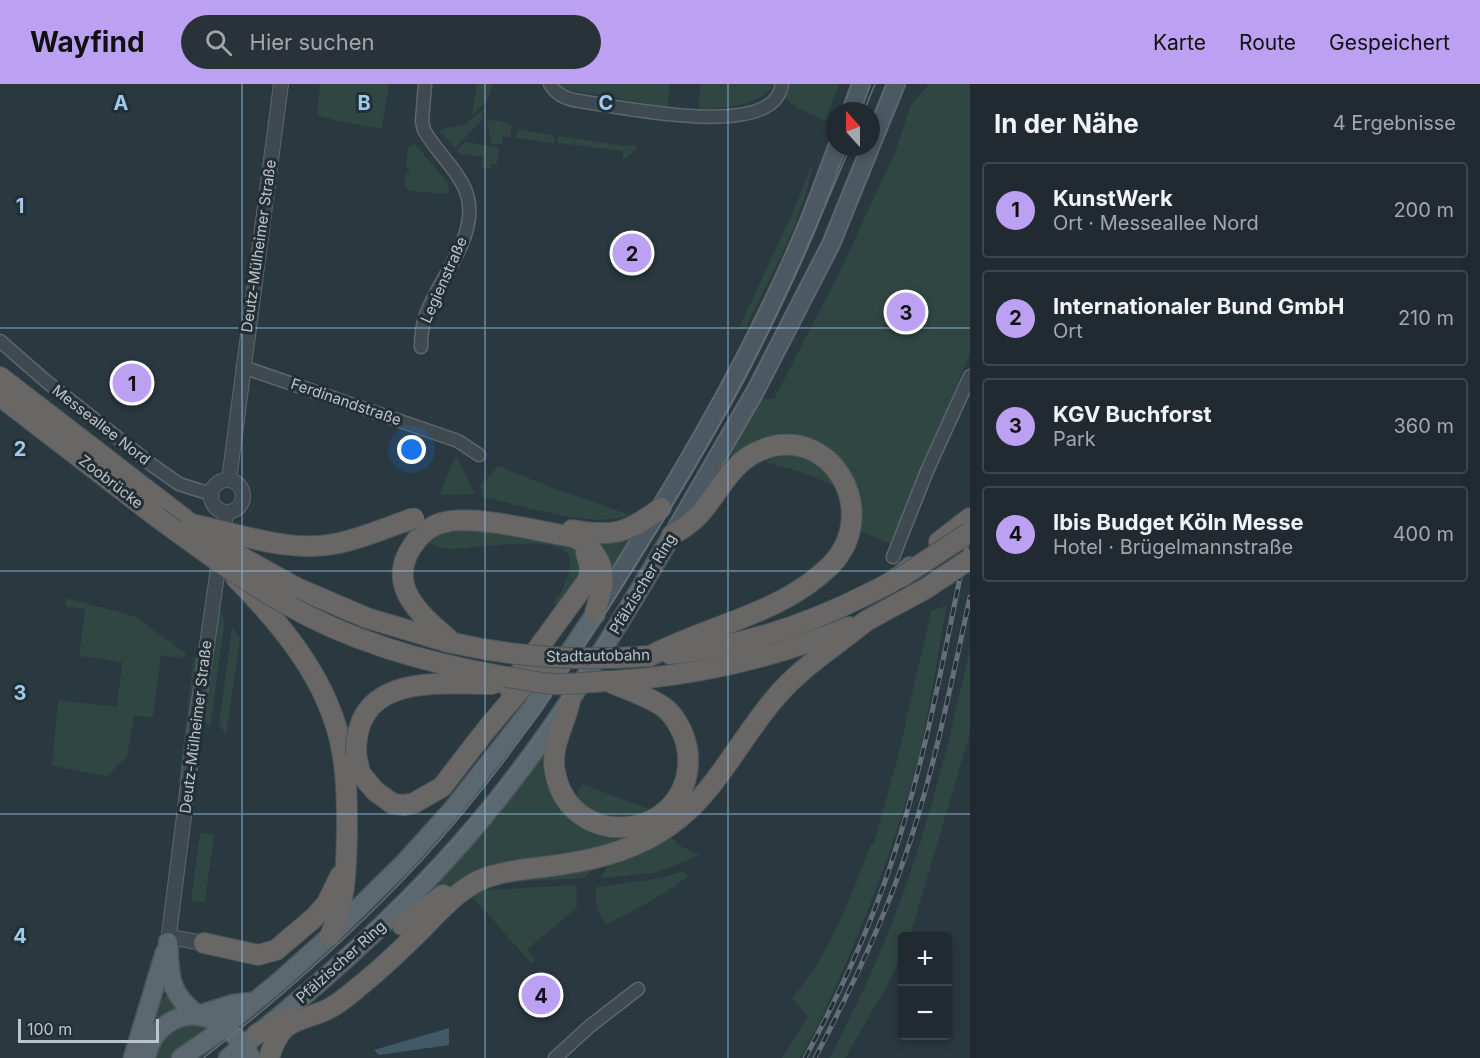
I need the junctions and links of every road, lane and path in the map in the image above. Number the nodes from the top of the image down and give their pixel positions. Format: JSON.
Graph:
{"nodes":[{"id":1,"x":281,"y":84,"type":"edge"},
{"id":2,"x":424,"y":84,"type":"edge"},
{"id":3,"x":550,"y":84,"type":"edge"},
{"id":4,"x":782,"y":84,"type":"edge"},
{"id":5,"x":861,"y":84,"type":"edge"},
{"id":6,"x":896,"y":84,"type":"edge"},
{"id":7,"x":854,"y":102,"type":"edge"},
{"id":8,"x":834,"y":156,"type":"edge"},
{"id":9,"x":0,"y":341,"type":"edge"},
{"id":10,"x":421,"y":347,"type":"dead end"},
{"id":11,"x":243,"y":367,"type":"junction"},
{"id":12,"x":0,"y":376,"type":"edge"},
{"id":13,"x":970,"y":376,"type":"edge"},
{"id":14,"x":0,"y":396,"type":"edge"},
{"id":15,"x":479,"y":455,"type":"dead end"},
{"id":16,"x":229,"y":480,"type":"junction"},
{"id":17,"x":211,"y":494,"type":"junction"},
{"id":18,"x":660,"y":508,"type":"junction"},
{"id":19,"x":226,"y":513,"type":"junction"},
{"id":20,"x":970,"y":518,"type":"edge"},
{"id":21,"x":191,"y":524,"type":"junction"},
{"id":22,"x":970,"y":532,"type":"edge"},
{"id":23,"x":547,"y":533,"type":"junction"},
{"id":24,"x":672,"y":535,"type":"junction"},
{"id":25,"x":893,"y":557,"type":"dead end"},
{"id":26,"x":970,"y":559,"type":"edge"},
{"id":27,"x":223,"y":566,"type":"junction"},
{"id":28,"x":900,"y":578,"type":"junction"},
{"id":29,"x":595,"y":614,"type":"junction"},
{"id":30,"x":866,"y":621,"type":"junction"},
{"id":31,"x":453,"y":643,"type":"junction"},
{"id":32,"x":650,"y":656,"type":"junction"},
{"id":33,"x":560,"y":666,"type":"junction"},
{"id":34,"x":607,"y":681,"type":"junction"},
{"id":35,"x":552,"y":684,"type":"junction"},
{"id":36,"x":570,"y":701,"type":"junction"},
{"id":37,"x":486,"y":730,"type":"junction"},
{"id":38,"x":348,"y":748,"type":"junction"},
{"id":39,"x":456,"y":771,"type":"junction"},
{"id":40,"x":452,"y":810,"type":"junction"},
{"id":41,"x":654,"y":827,"type":"junction"},
{"id":42,"x":462,"y":842,"type":"junction"},
{"id":43,"x":346,"y":854,"type":"junction"},
{"id":44,"x":480,"y":880,"type":"junction"},
{"id":45,"x":402,"y":926,"type":"joint"},
{"id":46,"x":330,"y":936,"type":"junction"},
{"id":47,"x":169,"y":940,"type":"junction"},
{"id":48,"x":204,"y":943,"type":"joint"},
{"id":49,"x":638,"y":989,"type":"dead end"},
{"id":50,"x":253,"y":1002,"type":"junction"},
{"id":51,"x":338,"y":1002,"type":"junction"},
{"id":52,"x":198,"y":1015,"type":"junction"},
{"id":53,"x":224,"y":1026,"type":"junction"},
{"id":54,"x":259,"y":1037,"type":"edge"},
{"id":55,"x":142,"y":1050,"type":"edge"},
{"id":56,"x":181,"y":1058,"type":"edge"},
{"id":57,"x":228,"y":1058,"type":"edge"},
{"id":58,"x":261,"y":1058,"type":"edge"},
{"id":59,"x":269,"y":1058,"type":"edge"},
{"id":60,"x":555,"y":1058,"type":"edge"}],
"edges":[{"from":1,"to":11,"type":"street","name":"Deutz-Mülheimer Straße"},
{"from":2,"to":10,"type":"street","name":"Legienstraße"},
{"from":3,"to":4,"type":"street"},
{"from":5,"to":7,"type":"main road"},
{"from":6,"to":24,"type":"main road","name":"Pfälzischer Ring"},
{"from":8,"to":18,"type":"main road","name":"Pfälzischer Ring"},
{"from":9,"to":17,"type":"street","name":"Messeallee Nord"},
{"from":11,"to":15,"type":"street","name":"Ferdinandstraße"},
{"from":11,"to":16,"type":"street","name":"Deutz-Mülheimer Straße"},
{"from":12,"to":21,"type":"highway","name":"Zoobrücke"},
{"from":13,"to":25,"type":"street"},
{"from":14,"to":27,"type":"highway","name":"Zoobrücke","bridge":true},
{"from":16,"to":17,"type":"street"},
{"from":16,"to":19,"type":"street"},
{"from":17,"to":19,"type":"street"},
{"from":18,"to":21,"type":"highway","bridge":true},
{"from":18,"to":29,"type":"main road","name":"Pfälzischer Ring"},
{"from":19,"to":47,"type":"street","name":"Deutz-Mülheimer Straße"},
{"from":20,"to":28,"type":"highway","bridge":true},
{"from":21,"to":31,"type":"highway","name":"Stadtautobahn","bridge":true},
{"from":22,"to":28,"type":"highway","name":"Stadtautobahn","bridge":true},
{"from":23,"to":29,"type":"highway"},
{"from":23,"to":31,"type":"highway"},
{"from":23,"to":37,"type":"highway"},
{"from":24,"to":32,"type":"highway"},
{"from":24,"to":36,"type":"main road","name":"Pfälzischer Ring"},
{"from":26,"to":30,"type":"highway","name":"Stadtautobahn","bridge":true},
{"from":27,"to":35,"type":"highway","name":"Stadtautobahn","bridge":true},
{"from":27,"to":38,"type":"highway"},
{"from":28,"to":32,"type":"highway","name":"Stadtautobahn"},
{"from":29,"to":33,"type":"main road","name":"Pfälzischer Ring"},
{"from":30,"to":34,"type":"highway","name":"Stadtautobahn"},
{"from":30,"to":41,"type":"highway"},
{"from":31,"to":32,"type":"highway","name":"Stadtautobahn","bridge":true},
{"from":33,"to":37,"type":"highway"},
{"from":33,"to":40,"type":"main road","name":"Pfälzischer Ring"},
{"from":34,"to":35,"type":"highway","name":"Stadtautobahn","bridge":true},
{"from":34,"to":41,"type":"highway"},
{"from":35,"to":38,"type":"highway","bridge":true},
{"from":36,"to":41,"type":"highway"},
{"from":36,"to":42,"type":"main road","name":"Pfälzischer Ring"},
{"from":37,"to":39,"type":"highway"},
{"from":38,"to":39,"type":"highway"},
{"from":38,"to":43,"type":"highway"},
{"from":39,"to":40,"type":"main road"},
{"from":40,"to":46,"type":"main road","name":"Pfälzischer Ring"},
{"from":41,"to":44,"type":"highway"},
{"from":42,"to":45,"type":"main road"},
{"from":42,"to":54,"type":"main road","name":"Pfälzischer Ring"},
{"from":43,"to":46,"type":"highway"},
{"from":43,"to":48,"type":"highway"},
{"from":44,"to":45,"type":"highway"},
{"from":44,"to":51,"type":"highway"},
{"from":46,"to":50,"type":"main road","name":"Pfälzischer Ring"},
{"from":47,"to":48,"type":"street"},
{"from":47,"to":52,"type":"main road"},
{"from":47,"to":55,"type":"main road"},
{"from":49,"to":60,"type":"street"},
{"from":50,"to":52,"type":"main road"},
{"from":50,"to":53,"type":"main road","name":"Pfälzischer Ring"},
{"from":51,"to":54,"type":"highway"},
{"from":51,"to":59,"type":"highway"},
{"from":52,"to":53,"type":"main road"},
{"from":52,"to":55,"type":"main road"},
{"from":53,"to":54,"type":"main road"},
{"from":53,"to":56,"type":"main road","name":"Pfälzischer Ring"},
{"from":54,"to":57,"type":"main road","name":"Pfälzischer Ring"},
{"from":54,"to":58,"type":"main road"}]}
